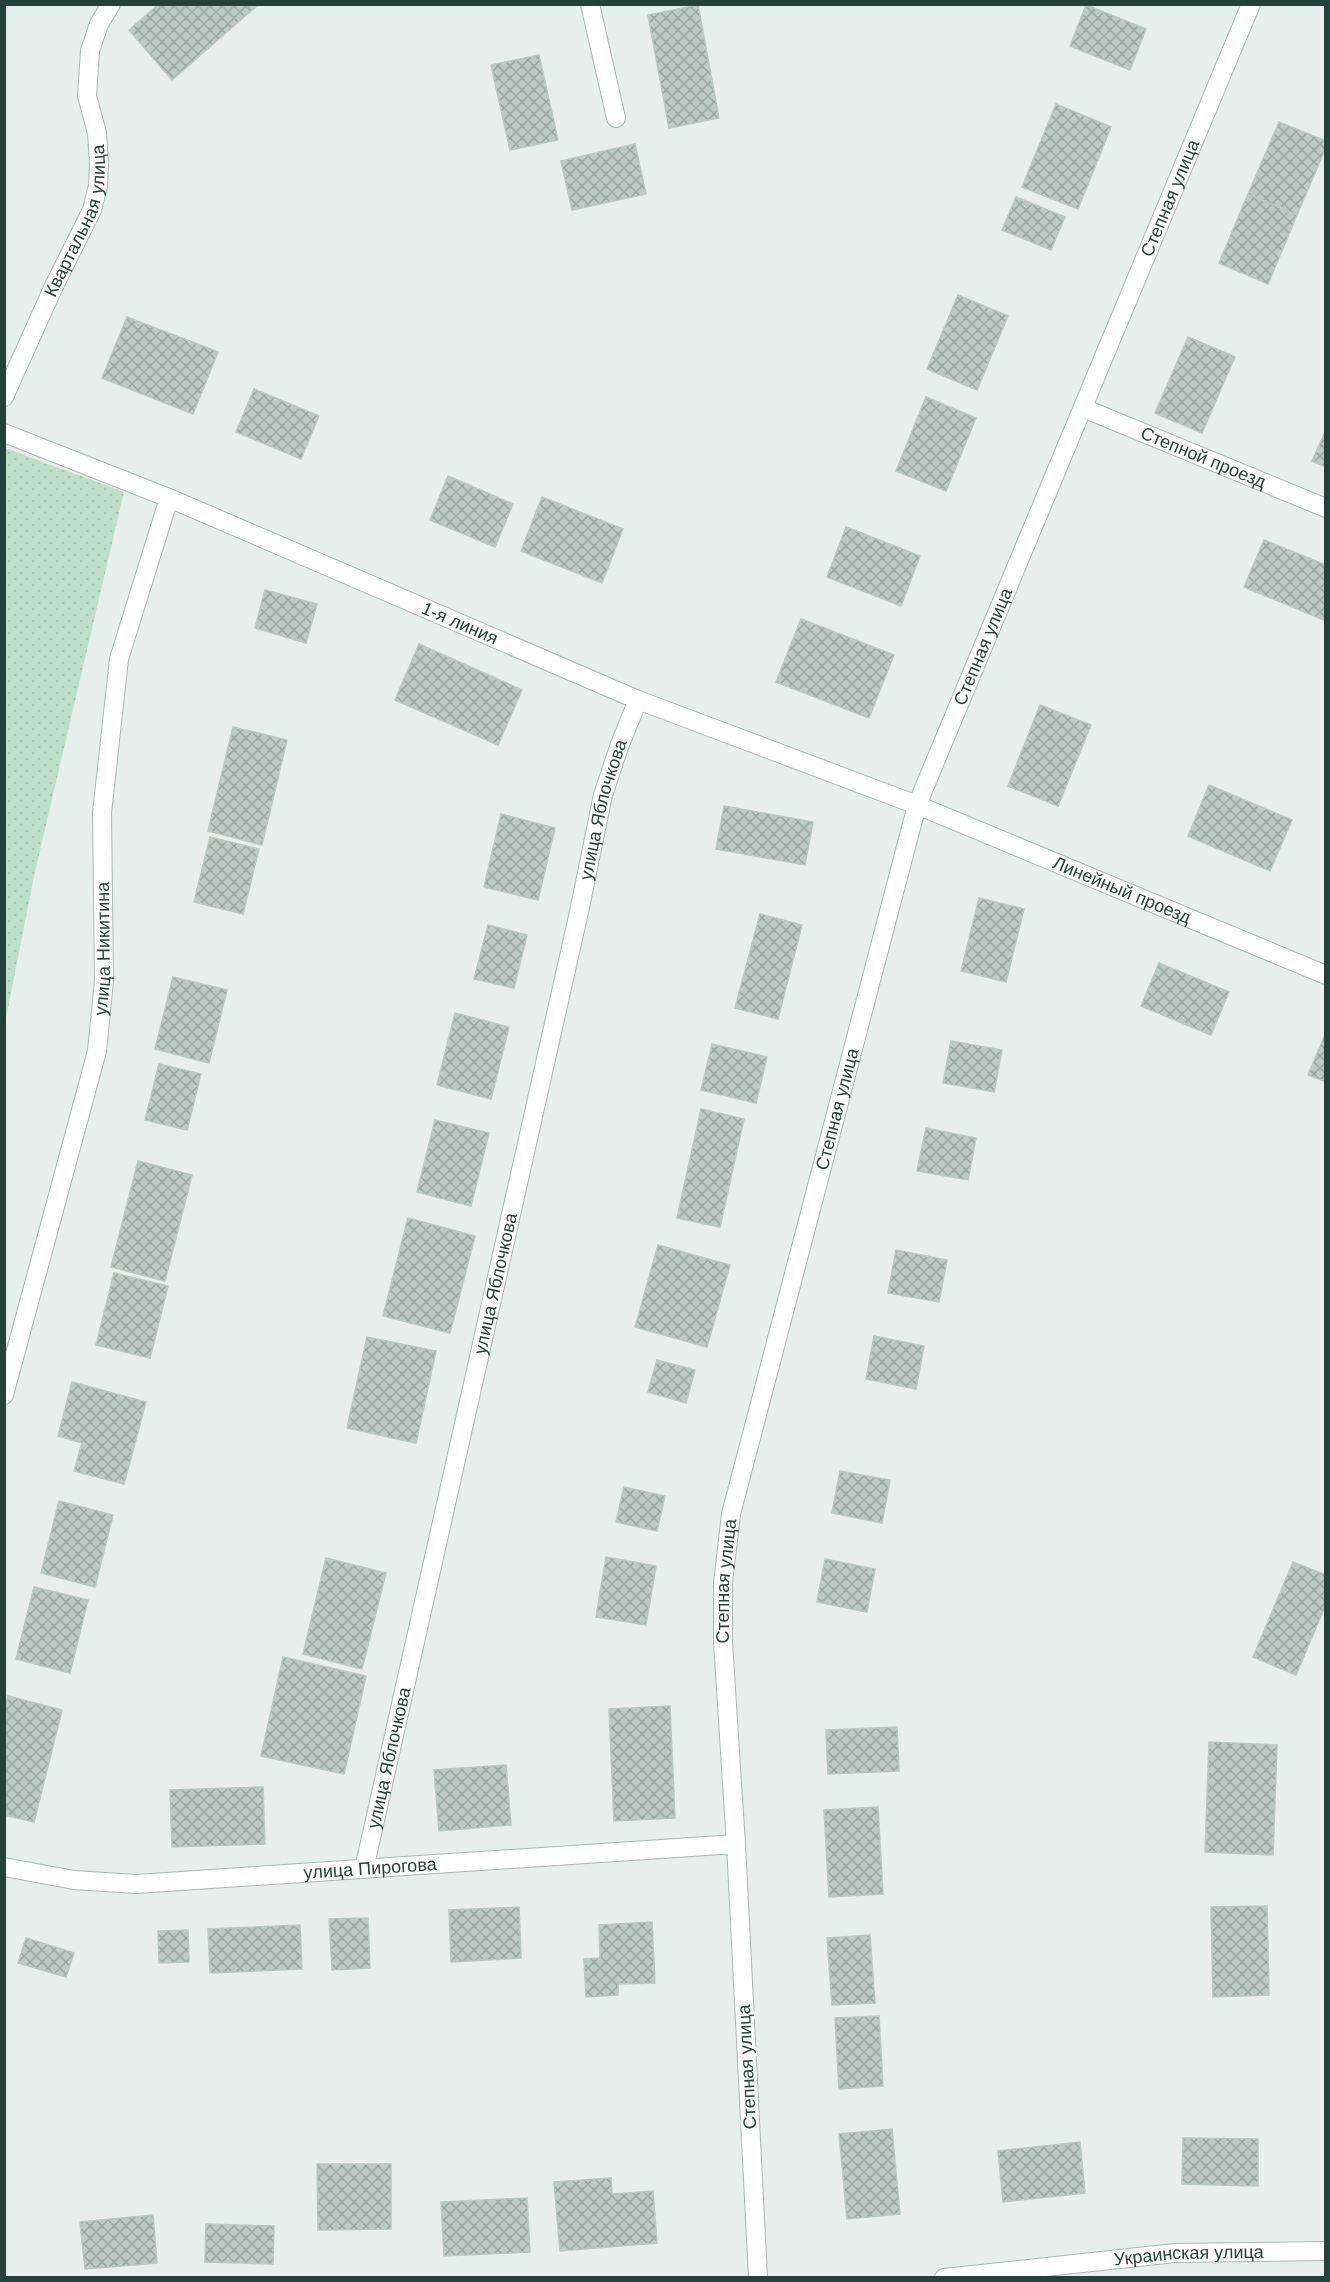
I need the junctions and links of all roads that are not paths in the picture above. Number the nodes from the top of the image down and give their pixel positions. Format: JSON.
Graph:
{"nodes":[{"id":1,"x":111,"y":4,"type":"edge"},
{"id":2,"x":590,"y":4,"type":"edge"},
{"id":3,"x":1251,"y":4,"type":"edge"},
{"id":4,"x":616,"y":118,"type":"dead end"},
{"id":5,"x":4,"y":397,"type":"edge"},
{"id":6,"x":1083,"y":408,"type":"junction"},
{"id":7,"x":4,"y":434,"type":"edge"},
{"id":8,"x":170,"y":498,"type":"junction"},
{"id":9,"x":1326,"y":508,"type":"edge"},
{"id":10,"x":638,"y":700,"type":"junction"},
{"id":11,"x":917,"y":806,"type":"junction"},
{"id":12,"x":1326,"y":975,"type":"edge"},
{"id":13,"x":4,"y":1395,"type":"edge"},
{"id":14,"x":736,"y":1844,"type":"junction"},
{"id":15,"x":4,"y":1867,"type":"edge"},
{"id":16,"x":363,"y":1869,"type":"junction"},
{"id":17,"x":1326,"y":2251,"type":"edge"},
{"id":18,"x":758,"y":2277,"type":"edge"},
{"id":19,"x":945,"y":2277,"type":"edge"}],
"edges":[{"from":1,"to":5,"type":"street","name":"Квартальная улица"},
{"from":2,"to":4,"type":"street"},
{"from":3,"to":6,"type":"street","name":"Степная улица"},
{"from":6,"to":9,"type":"street","name":"Степной проезд"},
{"from":6,"to":11,"type":"street","name":"Степная улица"},
{"from":7,"to":8,"type":"street","name":"1-я линия"},
{"from":8,"to":10,"type":"street","name":"1-я линия"},
{"from":8,"to":13,"type":"street","name":"улица Никитина"},
{"from":10,"to":11,"type":"street","name":"1-я линия"},
{"from":10,"to":16,"type":"street","name":"улица Яблочкова"},
{"from":11,"to":12,"type":"street","name":"Линейный проезд"},
{"from":11,"to":14,"type":"street","name":"Степная улица"},
{"from":14,"to":16,"type":"street","name":"улица Пирогова"},
{"from":14,"to":18,"type":"street","name":"Степная улица"},
{"from":15,"to":16,"type":"street","name":"улица Пирогова"},
{"from":17,"to":19,"type":"street","name":"Украинская улица"}]}
